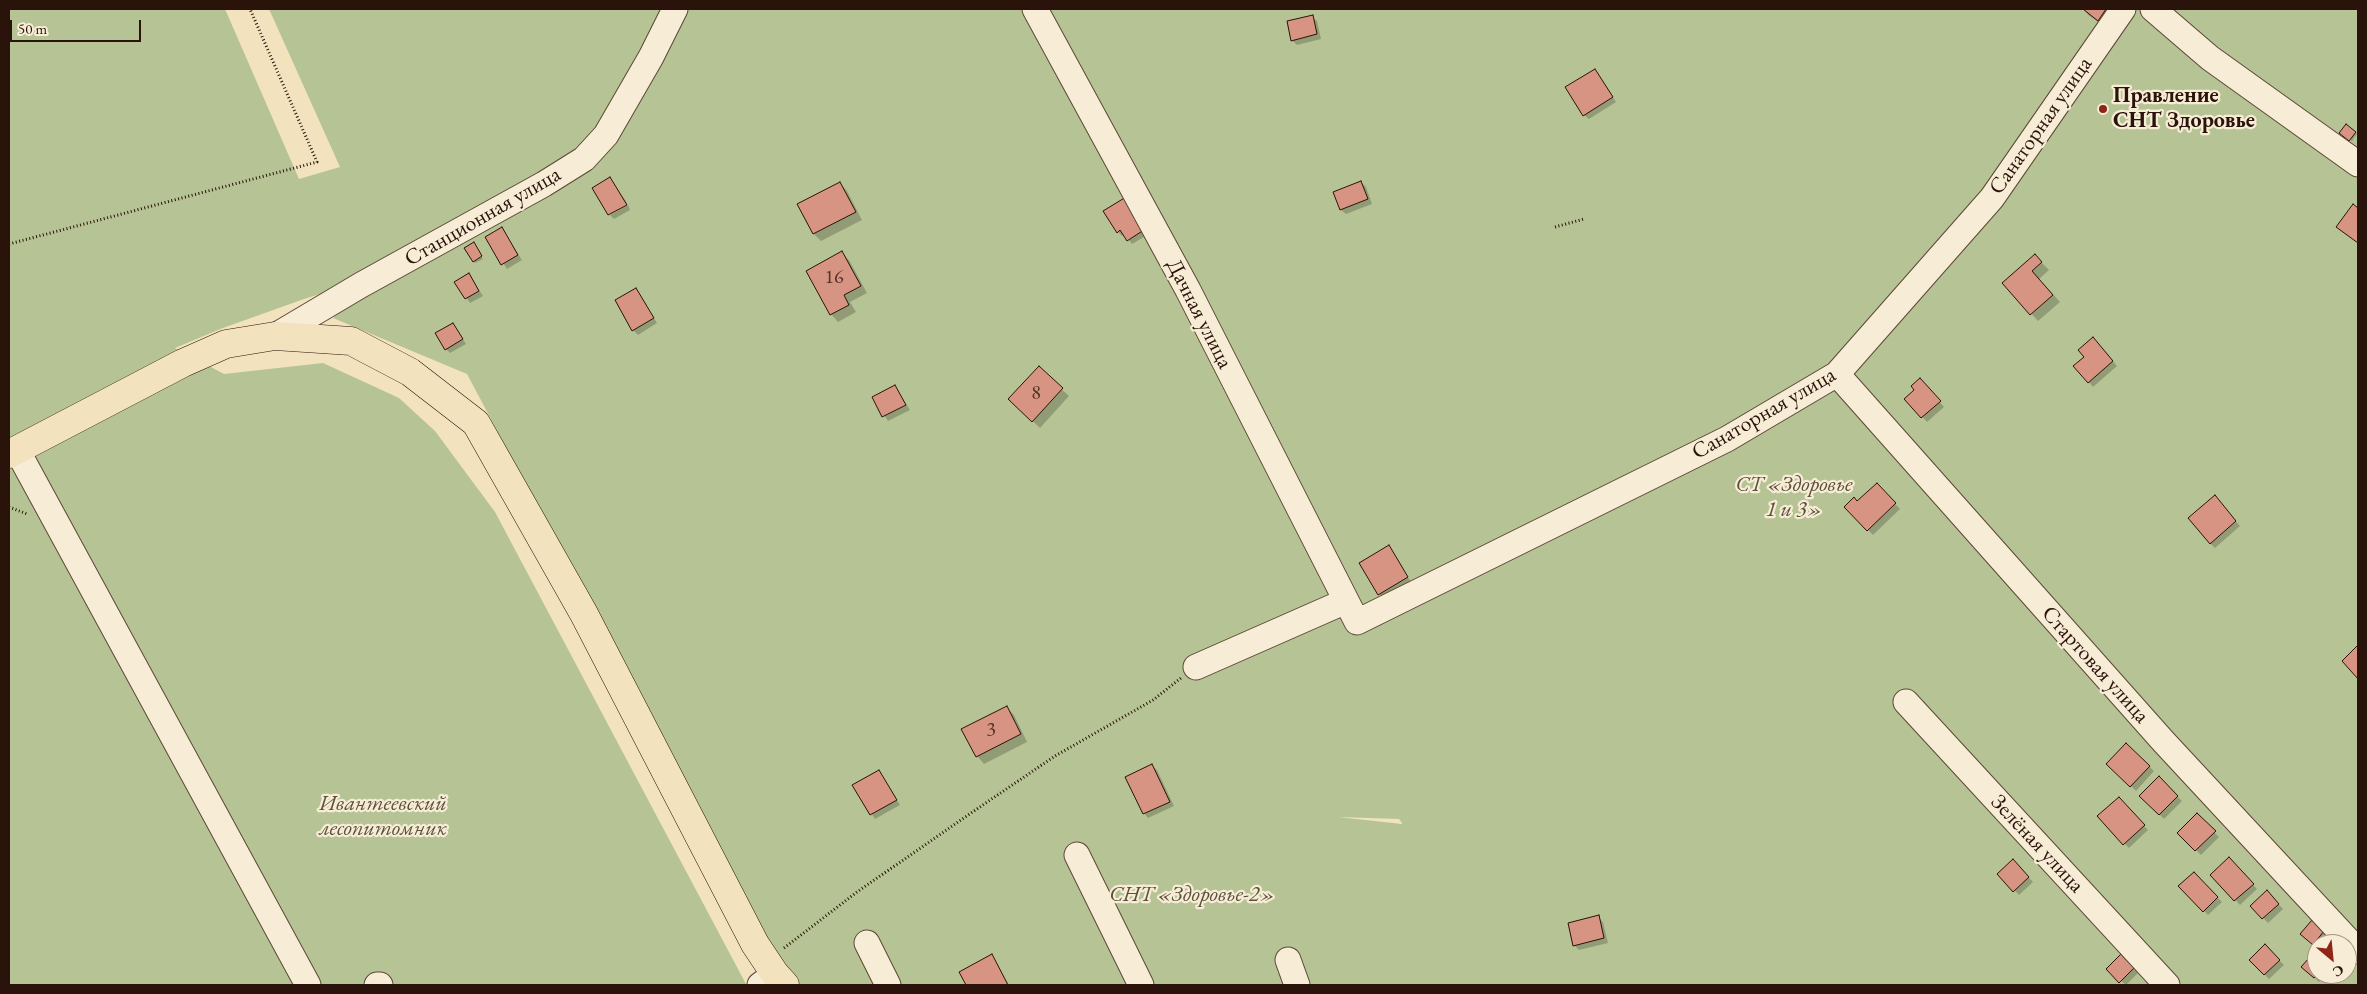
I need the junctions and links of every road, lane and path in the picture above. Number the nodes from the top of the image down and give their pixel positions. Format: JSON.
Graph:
{"nodes":[{"id":1,"x":250,"y":9,"type":"edge"},
{"id":2,"x":675,"y":9,"type":"edge"},
{"id":3,"x":1035,"y":9,"type":"edge"},
{"id":4,"x":2123,"y":9,"type":"edge"},
{"id":5,"x":2153,"y":9,"type":"edge"},
{"id":6,"x":2358,"y":164,"type":"edge"},
{"id":7,"x":1584,"y":220,"type":"dead end"},
{"id":8,"x":1555,"y":227,"type":"dead end"},
{"id":9,"x":9,"y":244,"type":"edge"},
{"id":10,"x":275,"y":336,"type":"junction"},
{"id":11,"x":1837,"y":374,"type":"junction"},
{"id":12,"x":13,"y":452,"type":"edge"},
{"id":13,"x":1352,"y":612,"type":"junction"},
{"id":14,"x":1196,"y":667,"type":"joint"},
{"id":15,"x":1906,"y":702,"type":"dead end"},
{"id":16,"x":1077,"y":855,"type":"dead end"},
{"id":17,"x":867,"y":943,"type":"dead end"},
{"id":18,"x":2358,"y":951,"type":"edge"},
{"id":19,"x":1288,"y":960,"type":"dead end"},
{"id":20,"x":773,"y":982,"type":"edge"},
{"id":21,"x":308,"y":985,"type":"edge"},
{"id":22,"x":888,"y":985,"type":"edge"},
{"id":23,"x":1141,"y":985,"type":"edge"},
{"id":24,"x":1297,"y":985,"type":"edge"},
{"id":25,"x":2167,"y":985,"type":"edge"}],
"edges":[{"from":1,"to":9,"type":"path"},
{"from":2,"to":10,"type":"street","name":"Станционная улица"},
{"from":3,"to":13,"type":"street","name":"Дачная улица"},
{"from":4,"to":11,"type":"street","name":"Санаторная улица"},
{"from":5,"to":6,"type":"street"},
{"from":7,"to":8,"type":"path"},
{"from":10,"to":12,"type":"main road"},
{"from":10,"to":20,"type":"main road"},
{"from":11,"to":13,"type":"street","name":"Санаторная улица"},
{"from":11,"to":18,"type":"street","name":"Стартовая улица"},
{"from":12,"to":21,"type":"street"},
{"from":13,"to":14,"type":"street","name":"Санаторная улица"},
{"from":14,"to":20,"type":"path"},
{"from":15,"to":25,"type":"street","name":"Зелёная улица"},
{"from":16,"to":23,"type":"street"},
{"from":17,"to":22,"type":"street"},
{"from":19,"to":24,"type":"street"}]}
